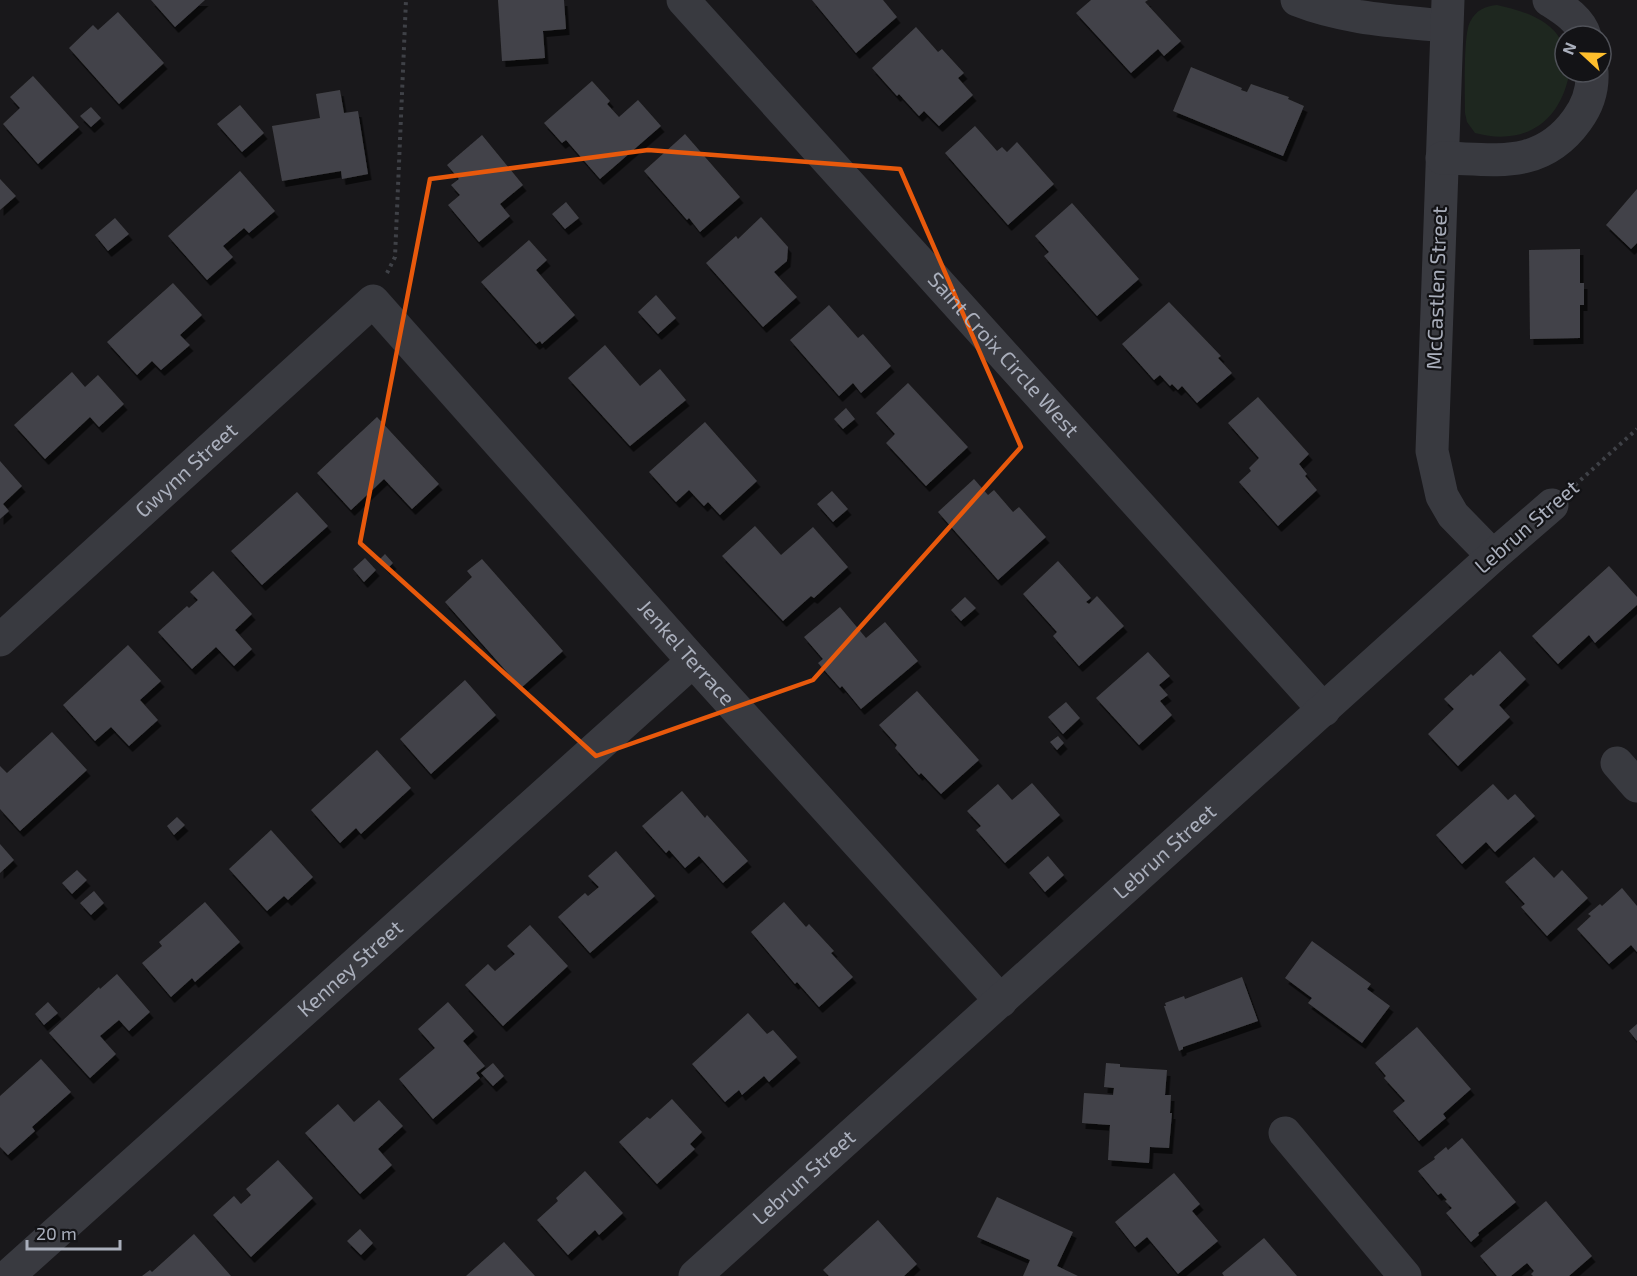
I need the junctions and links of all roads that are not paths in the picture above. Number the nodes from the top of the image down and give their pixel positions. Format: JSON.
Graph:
{"nodes":[{"id":1,"x":683,"y":0,"type":"edge"},
{"id":2,"x":1297,"y":0,"type":"edge"},
{"id":3,"x":1549,"y":0,"type":"edge"},
{"id":4,"x":1447,"y":13,"type":"edge"},
{"id":5,"x":1579,"y":24,"type":"edge"},
{"id":6,"x":1592,"y":84,"type":"edge"},
{"id":7,"x":1442,"y":158,"type":"junction"},
{"id":8,"x":373,"y":301,"type":"joint"},
{"id":9,"x":1552,"y":505,"type":"road end"},
{"id":10,"x":1493,"y":556,"type":"junction"},
{"id":11,"x":0,"y":640,"type":"edge"},
{"id":12,"x":693,"y":661,"type":"junction"},
{"id":13,"x":1324,"y":710,"type":"junction"},
{"id":14,"x":1001,"y":1001,"type":"junction"},
{"id":15,"x":1285,"y":1133,"type":"dead end"},
{"id":16,"x":8,"y":1276,"type":"edge"},
{"id":17,"x":695,"y":1276,"type":"edge"},
{"id":18,"x":1405,"y":1276,"type":"edge"}],
"edges":[{"from":1,"to":13,"type":"street","name":"Saint Croix Circle West"},
{"from":2,"to":4,"type":"street"},
{"from":3,"to":5,"type":"street"},
{"from":4,"to":7,"type":"street","name":"McCastlen Street"},
{"from":6,"to":7,"type":"street"},
{"from":7,"to":10,"type":"street","name":"McCastlen Street"},
{"from":8,"to":11,"type":"street","name":"Gwynn Street"},
{"from":8,"to":12,"type":"street","name":"Jenkel Terrace"},
{"from":9,"to":10,"type":"street","name":"Lebrun Street"},
{"from":10,"to":13,"type":"street","name":"Lebrun Street"},
{"from":12,"to":14,"type":"street","name":"Jenkel Terrace"},
{"from":12,"to":16,"type":"street","name":"Kenney Street"},
{"from":13,"to":14,"type":"street","name":"Lebrun Street"},
{"from":14,"to":17,"type":"street","name":"Lebrun Street"},
{"from":15,"to":18,"type":"street"}]}
